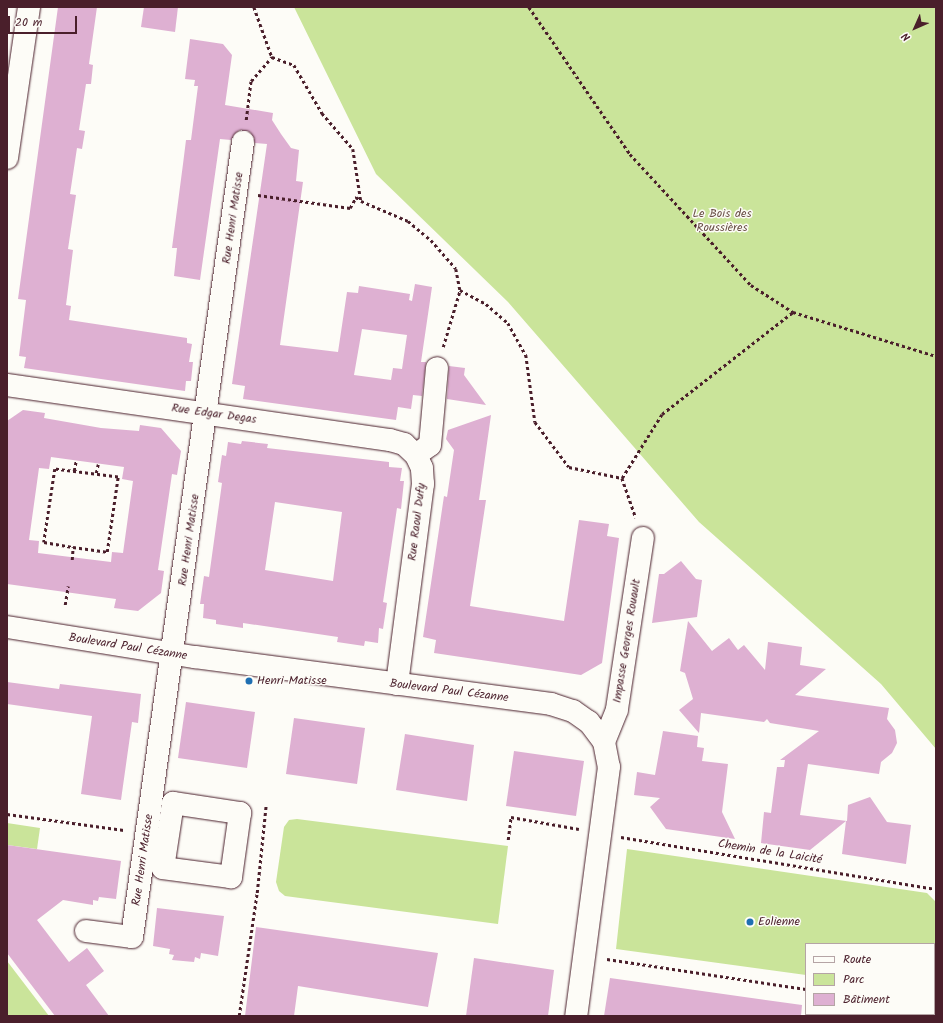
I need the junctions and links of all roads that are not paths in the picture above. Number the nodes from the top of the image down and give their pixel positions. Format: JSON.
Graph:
{"nodes":[{"id":1,"x":29,"y":7,"type":"edge"},
{"id":2,"x":243,"y":142,"type":"road end"},
{"id":3,"x":7,"y":158,"type":"edge"},
{"id":4,"x":437,"y":368,"type":"road end"},
{"id":5,"x":7,"y":384,"type":"edge"},
{"id":6,"x":206,"y":413,"type":"junction"},
{"id":7,"x":416,"y":455,"type":"junction"},
{"id":8,"x":642,"y":538,"type":"road end"},
{"id":9,"x":7,"y":628,"type":"edge"},
{"id":10,"x":173,"y":653,"type":"junction"},
{"id":11,"x":397,"y":684,"type":"junction"},
{"id":12,"x":604,"y":742,"type":"junction"},
{"id":13,"x":86,"y":931,"type":"dead end"},
{"id":14,"x":576,"y":1016,"type":"edge"}],
"edges":[{"from":1,"to":3,"type":"street"},
{"from":2,"to":6,"type":"street","name":"Rue Henri Matisse"},
{"from":4,"to":7,"type":"street"},
{"from":5,"to":6,"type":"street","name":"Rue Edgar Degas"},
{"from":6,"to":7,"type":"street","name":"Rue Edgar Degas"},
{"from":6,"to":10,"type":"street","name":"Rue Henri Matisse"},
{"from":7,"to":11,"type":"street","name":"Rue Raoul Dufy"},
{"from":8,"to":12,"type":"street","name":"Impasse Georges Rouault"},
{"from":9,"to":10,"type":"street","name":"Boulevard Paul Cézanne"},
{"from":10,"to":11,"type":"street","name":"Boulevard Paul Cézanne"},
{"from":10,"to":13,"type":"street","name":"Rue Henri Matisse"},
{"from":11,"to":12,"type":"street","name":"Boulevard Paul Cézanne"},
{"from":12,"to":14,"type":"street","name":"Boulevard Paul Cézanne"}]}
